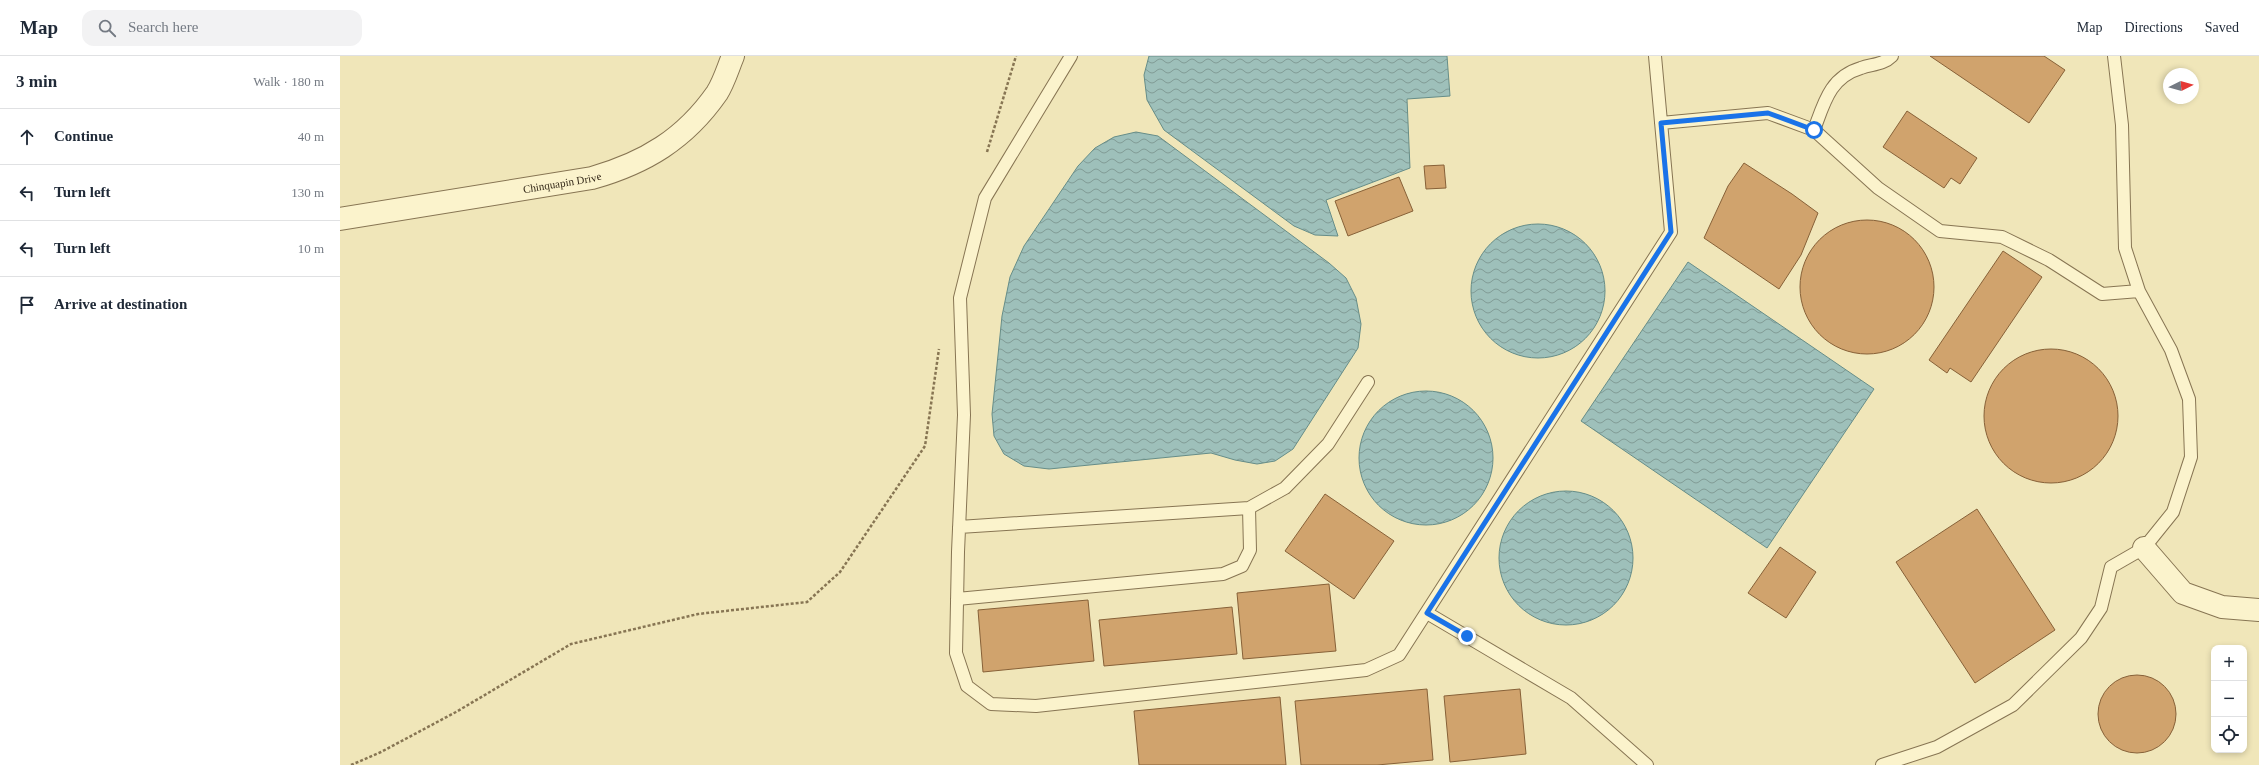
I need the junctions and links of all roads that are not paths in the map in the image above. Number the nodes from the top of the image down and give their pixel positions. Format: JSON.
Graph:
{"nodes":[{"id":1,"x":733,"y":56,"type":"edge"},
{"id":2,"x":1071,"y":56,"type":"edge"},
{"id":3,"x":1655,"y":56,"type":"edge"},
{"id":4,"x":1892,"y":56,"type":"edge"},
{"id":5,"x":2114,"y":56,"type":"edge"},
{"id":6,"x":1661,"y":123,"type":"junction"},
{"id":7,"x":1814,"y":130,"type":"junction"},
{"id":8,"x":340,"y":218,"type":"edge"},
{"id":9,"x":2139,"y":291,"type":"junction"},
{"id":10,"x":1368,"y":382,"type":"dead end"},
{"id":11,"x":1249,"y":508,"type":"junction"},
{"id":12,"x":959,"y":527,"type":"junction"},
{"id":13,"x":2144,"y":548,"type":"junction"},
{"id":14,"x":957,"y":599,"type":"junction"},
{"id":15,"x":2259,"y":610,"type":"edge"},
{"id":16,"x":1427,"y":613,"type":"junction"},
{"id":17,"x":1647,"y":765,"type":"edge"},
{"id":18,"x":1882,"y":765,"type":"edge"}],
"edges":[{"from":1,"to":8,"type":"street","name":"Chinquapin Drive"},
{"from":2,"to":12,"type":"lane"},
{"from":3,"to":6,"type":"lane"},
{"from":4,"to":7,"type":"lane"},
{"from":5,"to":9,"type":"lane"},
{"from":6,"to":7,"type":"lane"},
{"from":6,"to":16,"type":"lane"},
{"from":7,"to":9,"type":"lane"},
{"from":9,"to":13,"type":"lane"},
{"from":10,"to":11,"type":"lane"},
{"from":11,"to":12,"type":"lane"},
{"from":11,"to":14,"type":"lane"},
{"from":12,"to":14,"type":"lane"},
{"from":13,"to":15,"type":"street"},
{"from":13,"to":18,"type":"lane"},
{"from":14,"to":16,"type":"lane"},
{"from":16,"to":17,"type":"lane"}]}
